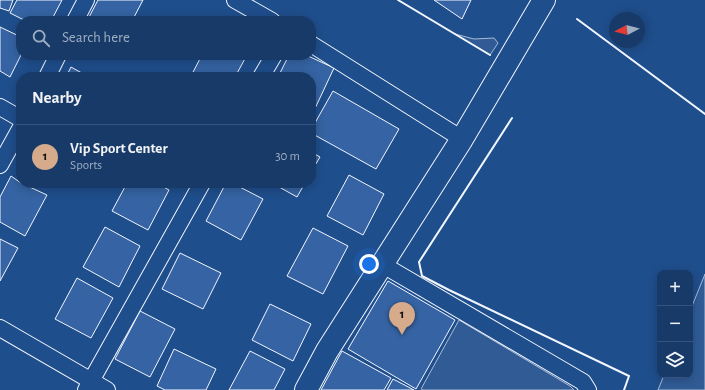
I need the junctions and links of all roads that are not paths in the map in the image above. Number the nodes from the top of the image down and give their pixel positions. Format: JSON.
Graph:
{"nodes":[{"id":1,"x":86,"y":0,"type":"edge"},
{"id":2,"x":235,"y":0,"type":"edge"},
{"id":3,"x":544,"y":0,"type":"edge"},
{"id":4,"x":78,"y":16,"type":"edge"},
{"id":5,"x":263,"y":16,"type":"edge"},
{"id":6,"x":316,"y":47,"type":"edge"},
{"id":7,"x":56,"y":60,"type":"edge"},
{"id":8,"x":271,"y":60,"type":"edge"},
{"id":9,"x":50,"y":72,"type":"edge"},
{"id":10,"x":264,"y":72,"type":"edge"},
{"id":11,"x":0,"y":107,"type":"edge"},
{"id":12,"x":16,"y":116,"type":"edge"},
{"id":13,"x":16,"y":136,"type":"edge"},
{"id":14,"x":462,"y":139,"type":"junction"},
{"id":15,"x":0,"y":165,"type":"edge"},
{"id":16,"x":199,"y":188,"type":"edge"},
{"id":17,"x":384,"y":261,"type":"junction"},
{"id":18,"x":0,"y":328,"type":"edge"},
{"id":19,"x":88,"y":386,"type":"edge"},
{"id":20,"x":107,"y":390,"type":"edge"},
{"id":21,"x":306,"y":390,"type":"edge"},
{"id":22,"x":588,"y":390,"type":"edge"}],
"edges":[{"from":1,"to":4,"type":"street"},
{"from":2,"to":5,"type":"street"},
{"from":3,"to":14,"type":"main road"},
{"from":6,"to":14,"type":"street"},
{"from":7,"to":9,"type":"street"},
{"from":8,"to":10,"type":"street"},
{"from":11,"to":12,"type":"street"},
{"from":13,"to":15,"type":"street"},
{"from":14,"to":17,"type":"main road"},
{"from":16,"to":19,"type":"street"},
{"from":17,"to":21,"type":"main road"},
{"from":17,"to":22,"type":"street"},
{"from":18,"to":19,"type":"street"},
{"from":19,"to":20,"type":"street"}]}
